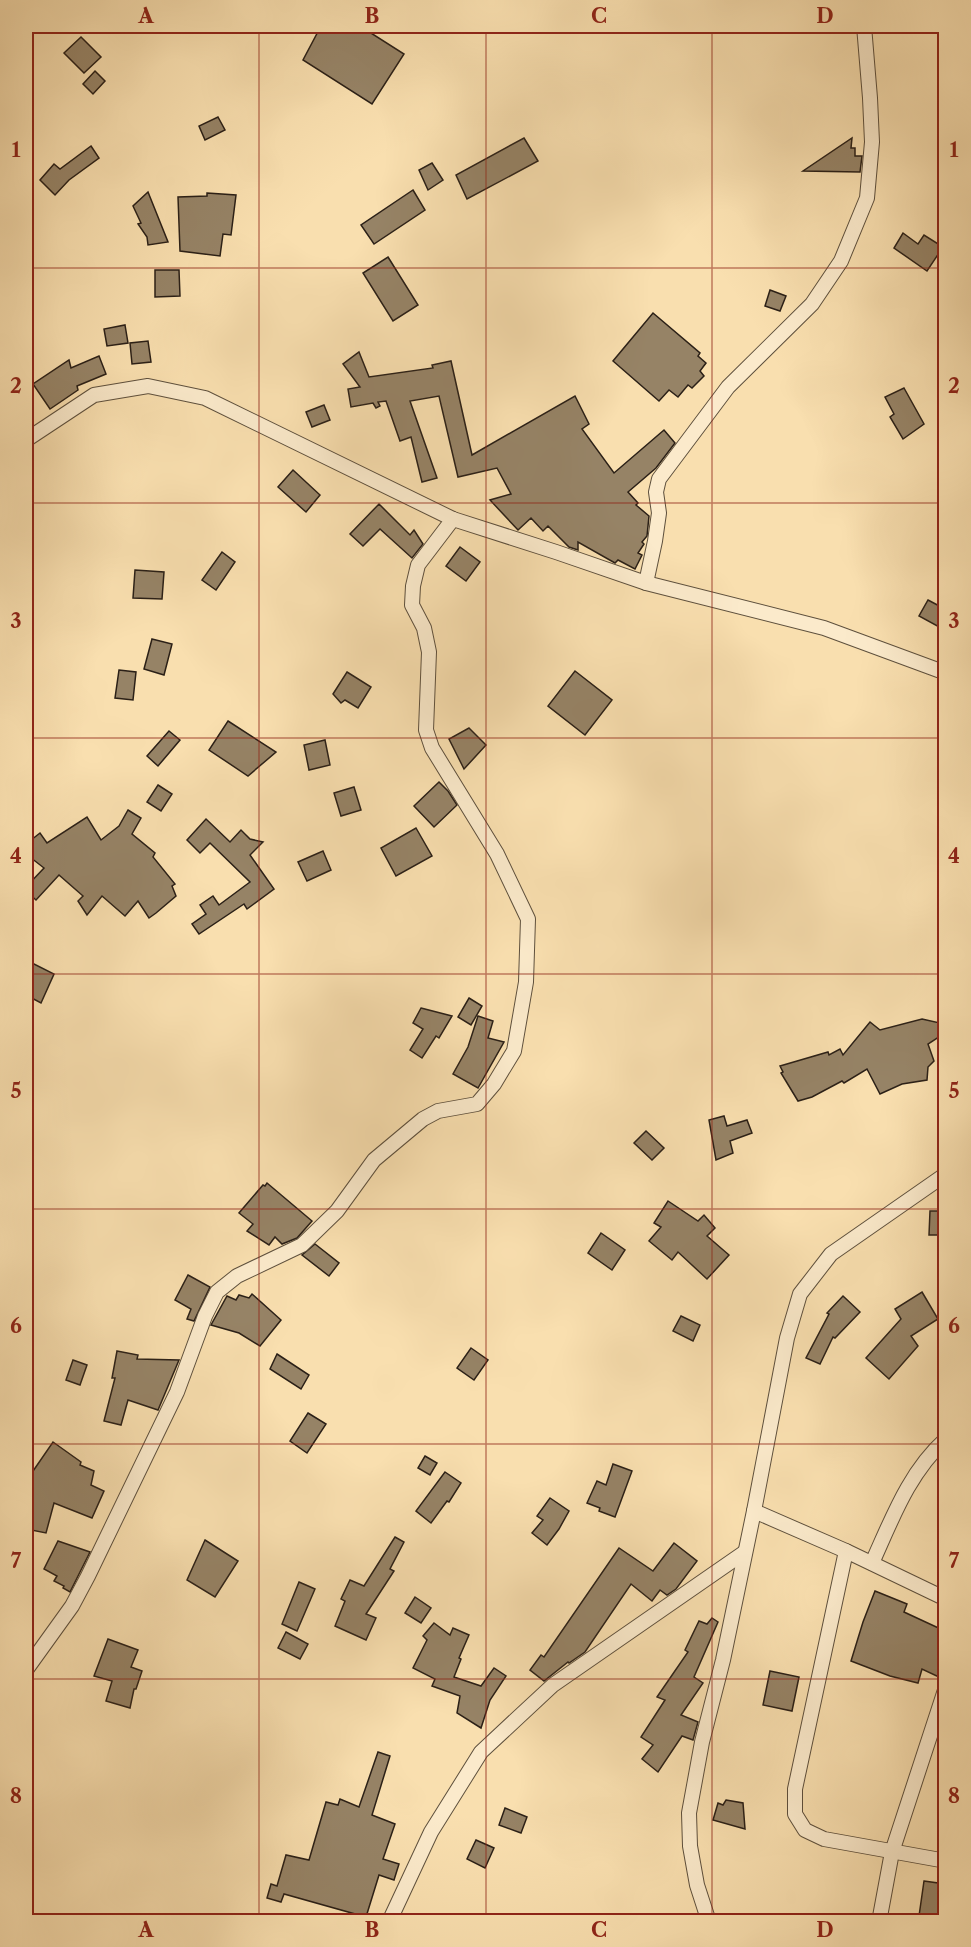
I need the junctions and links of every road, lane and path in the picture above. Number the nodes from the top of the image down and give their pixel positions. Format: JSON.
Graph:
{"nodes":[{"id":1,"x":864,"y":26,"type":"edge"},
{"id":2,"x":26,"y":440,"type":"edge"},
{"id":3,"x":453,"y":519,"type":"junction"},
{"id":4,"x":646,"y":583,"type":"junction"},
{"id":5,"x":945,"y":673,"type":"edge"},
{"id":6,"x":945,"y":1174,"type":"edge"},
{"id":7,"x":945,"y":1439,"type":"edge"},
{"id":8,"x":754,"y":1511,"type":"junction"},
{"id":9,"x":846,"y":1551,"type":"junction"},
{"id":10,"x":744,"y":1552,"type":"junction"},
{"id":11,"x":872,"y":1563,"type":"junction"},
{"id":12,"x":945,"y":1599,"type":"edge"},
{"id":13,"x":26,"y":1670,"type":"edge"},
{"id":14,"x":945,"y":1687,"type":"edge"},
{"id":15,"x":892,"y":1852,"type":"junction"},
{"id":16,"x":945,"y":1861,"type":"edge"},
{"id":17,"x":389,"y":1922,"type":"edge"},
{"id":18,"x":709,"y":1922,"type":"edge"},
{"id":19,"x":879,"y":1922,"type":"edge"}],
"edges":[{"from":1,"to":4,"type":"street"},
{"from":2,"to":3,"type":"street"},
{"from":3,"to":4,"type":"street"},
{"from":3,"to":13,"type":"street"},
{"from":4,"to":5,"type":"street"},
{"from":6,"to":8,"type":"street"},
{"from":7,"to":11,"type":"street"},
{"from":8,"to":9,"type":"street"},
{"from":8,"to":10,"type":"street"},
{"from":9,"to":11,"type":"street"},
{"from":9,"to":15,"type":"street"},
{"from":10,"to":17,"type":"street"},
{"from":10,"to":18,"type":"street"},
{"from":11,"to":12,"type":"street"},
{"from":14,"to":15,"type":"street"},
{"from":15,"to":16,"type":"street"},
{"from":15,"to":19,"type":"street"}]}
